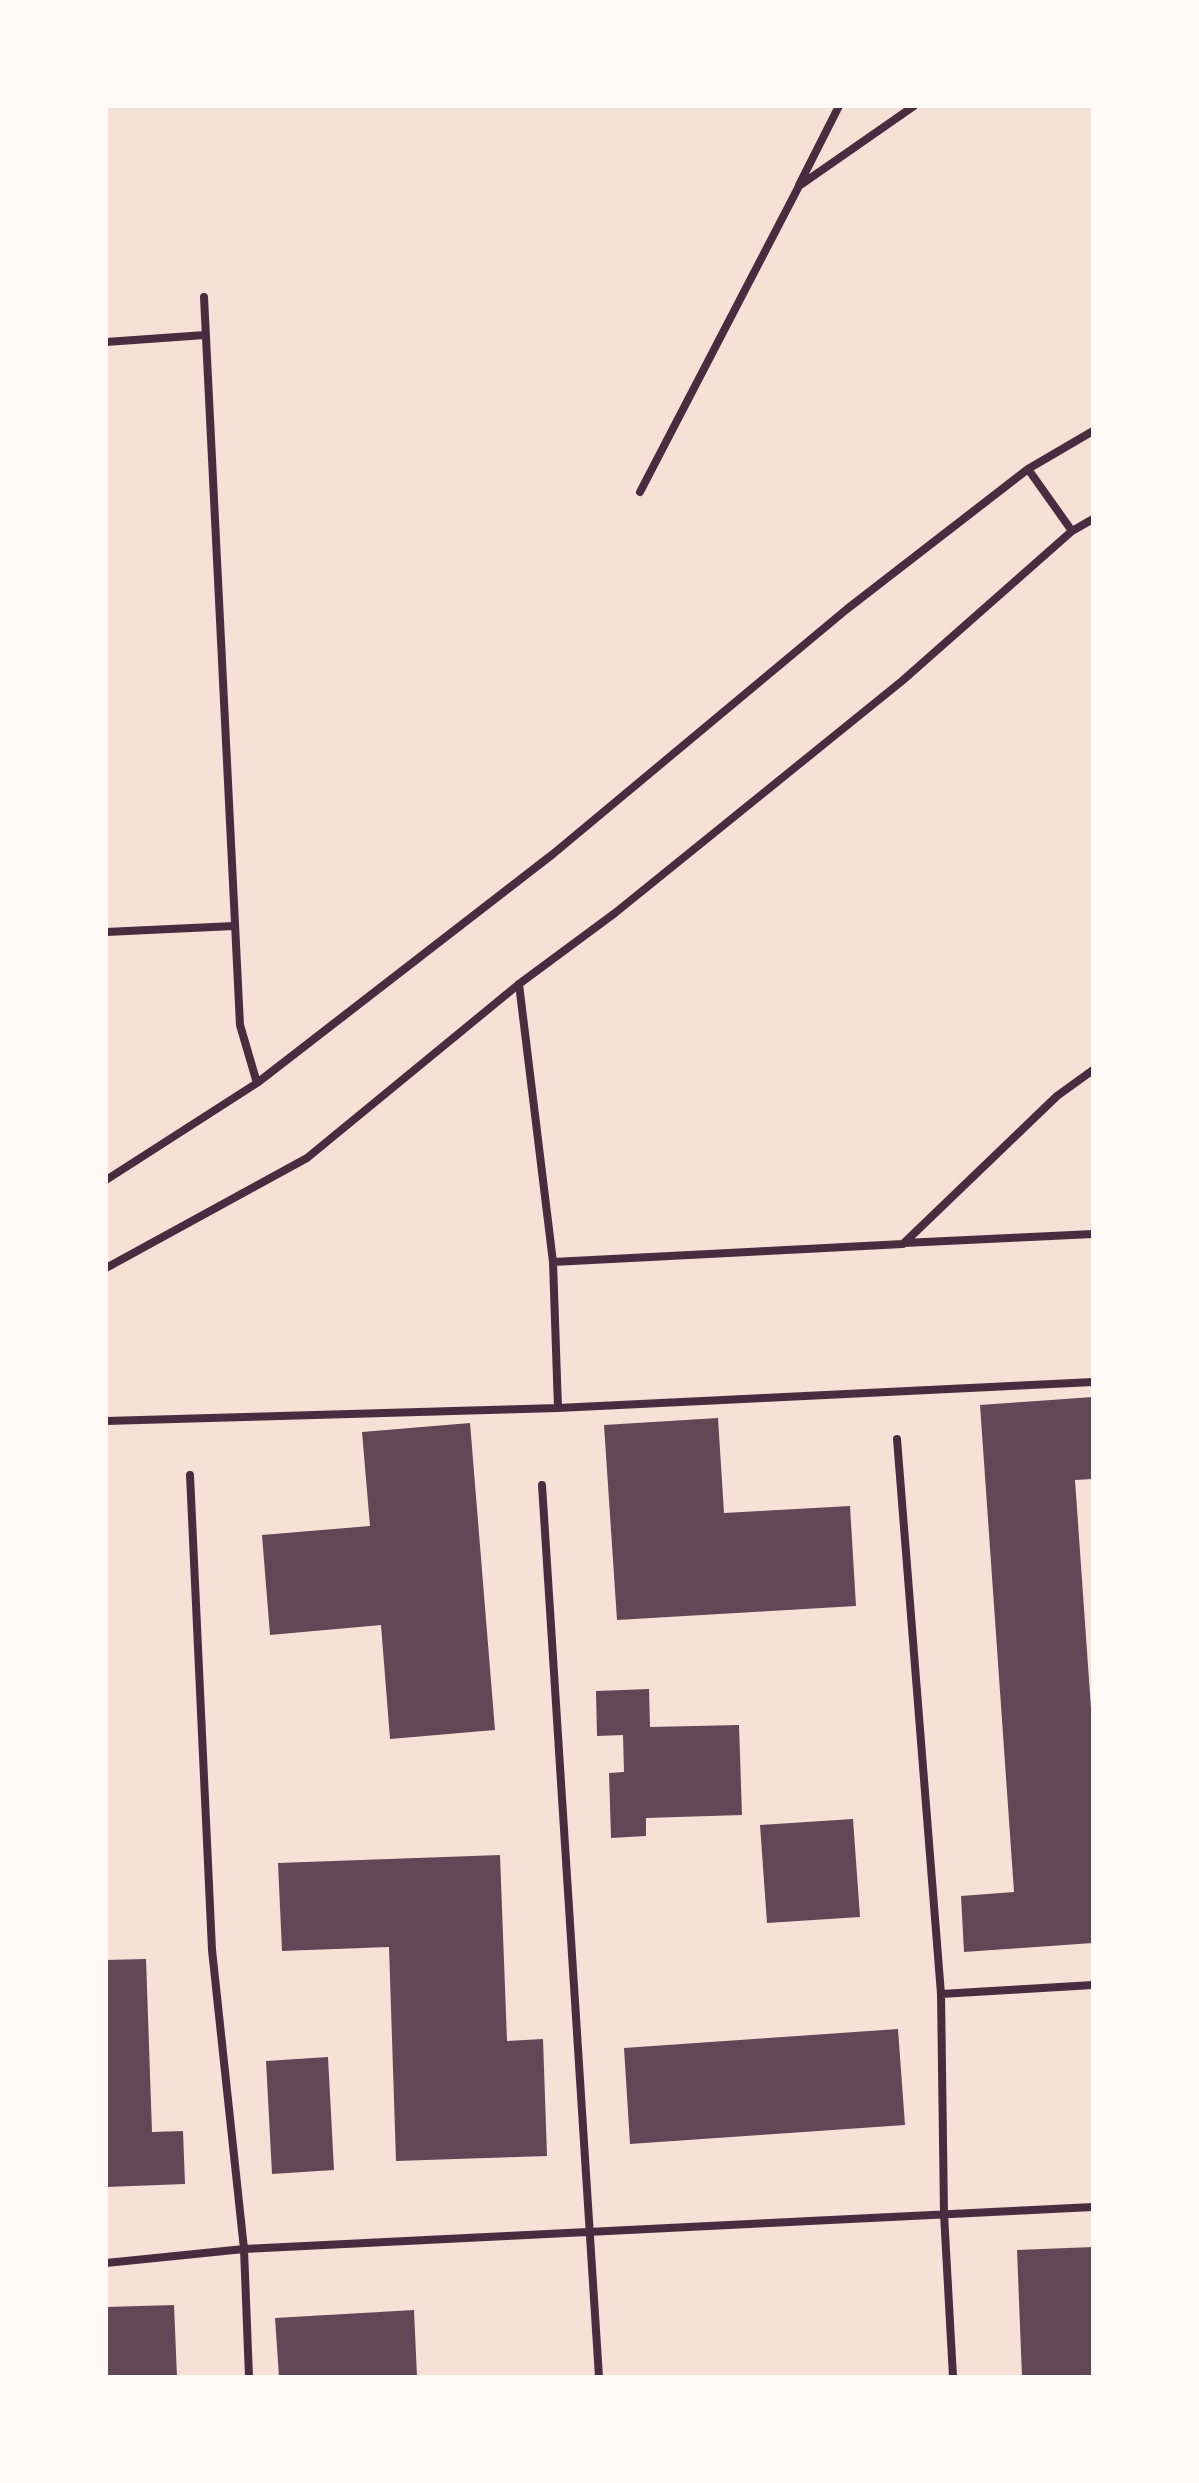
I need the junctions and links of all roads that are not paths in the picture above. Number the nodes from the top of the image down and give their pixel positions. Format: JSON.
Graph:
{"nodes":[{"id":1,"x":839,"y":106,"type":"edge"},
{"id":2,"x":914,"y":106,"type":"edge"},
{"id":3,"x":799,"y":186,"type":"junction"},
{"id":4,"x":204,"y":297,"type":"dead end"},
{"id":5,"x":205,"y":335,"type":"junction"},
{"id":6,"x":106,"y":342,"type":"edge"},
{"id":7,"x":1093,"y":431,"type":"edge"},
{"id":8,"x":1028,"y":469,"type":"junction"},
{"id":9,"x":640,"y":492,"type":"dead end"},
{"id":10,"x":1093,"y":519,"type":"edge"},
{"id":11,"x":1072,"y":531,"type":"junction"},
{"id":12,"x":234,"y":926,"type":"junction"},
{"id":13,"x":106,"y":932,"type":"edge"},
{"id":14,"x":519,"y":984,"type":"junction"},
{"id":15,"x":1093,"y":1070,"type":"edge"},
{"id":16,"x":257,"y":1083,"type":"junction"},
{"id":17,"x":106,"y":1180,"type":"edge"},
{"id":18,"x":1093,"y":1234,"type":"edge"},
{"id":19,"x":903,"y":1244,"type":"junction"},
{"id":20,"x":553,"y":1262,"type":"junction"},
{"id":21,"x":106,"y":1268,"type":"edge"},
{"id":22,"x":1093,"y":1382,"type":"edge"},
{"id":23,"x":558,"y":1408,"type":"junction"},
{"id":24,"x":106,"y":1421,"type":"edge"},
{"id":25,"x":897,"y":1439,"type":"dead end"},
{"id":26,"x":190,"y":1475,"type":"dead end"},
{"id":27,"x":542,"y":1485,"type":"dead end"},
{"id":28,"x":1093,"y":1985,"type":"edge"},
{"id":29,"x":941,"y":1994,"type":"junction"},
{"id":30,"x":1093,"y":2207,"type":"edge"},
{"id":31,"x":944,"y":2214,"type":"junction"},
{"id":32,"x":591,"y":2233,"type":"junction"},
{"id":33,"x":244,"y":2249,"type":"junction"},
{"id":34,"x":106,"y":2263,"type":"edge"},
{"id":35,"x":249,"y":2377,"type":"edge"},
{"id":36,"x":599,"y":2377,"type":"edge"},
{"id":37,"x":953,"y":2377,"type":"edge"}],
"edges":[{"from":1,"to":3,"type":"street"},
{"from":2,"to":3,"type":"street"},
{"from":3,"to":9,"type":"street"},
{"from":4,"to":5,"type":"street"},
{"from":5,"to":6,"type":"street"},
{"from":5,"to":12,"type":"street"},
{"from":7,"to":8,"type":"street"},
{"from":8,"to":11,"type":"street"},
{"from":8,"to":16,"type":"street"},
{"from":10,"to":11,"type":"street"},
{"from":11,"to":14,"type":"street"},
{"from":12,"to":13,"type":"street"},
{"from":12,"to":16,"type":"street"},
{"from":14,"to":20,"type":"street"},
{"from":14,"to":21,"type":"street"},
{"from":15,"to":19,"type":"street"},
{"from":16,"to":17,"type":"street"},
{"from":18,"to":19,"type":"street"},
{"from":19,"to":20,"type":"street"},
{"from":20,"to":23,"type":"street"},
{"from":22,"to":23,"type":"street"},
{"from":23,"to":24,"type":"street"},
{"from":25,"to":29,"type":"street"},
{"from":26,"to":33,"type":"street"},
{"from":27,"to":32,"type":"street"},
{"from":28,"to":29,"type":"street"},
{"from":29,"to":31,"type":"street"},
{"from":30,"to":31,"type":"street"},
{"from":31,"to":32,"type":"street"},
{"from":31,"to":37,"type":"street"},
{"from":32,"to":33,"type":"street"},
{"from":32,"to":36,"type":"street"},
{"from":33,"to":34,"type":"street"},
{"from":33,"to":35,"type":"street"}]}
